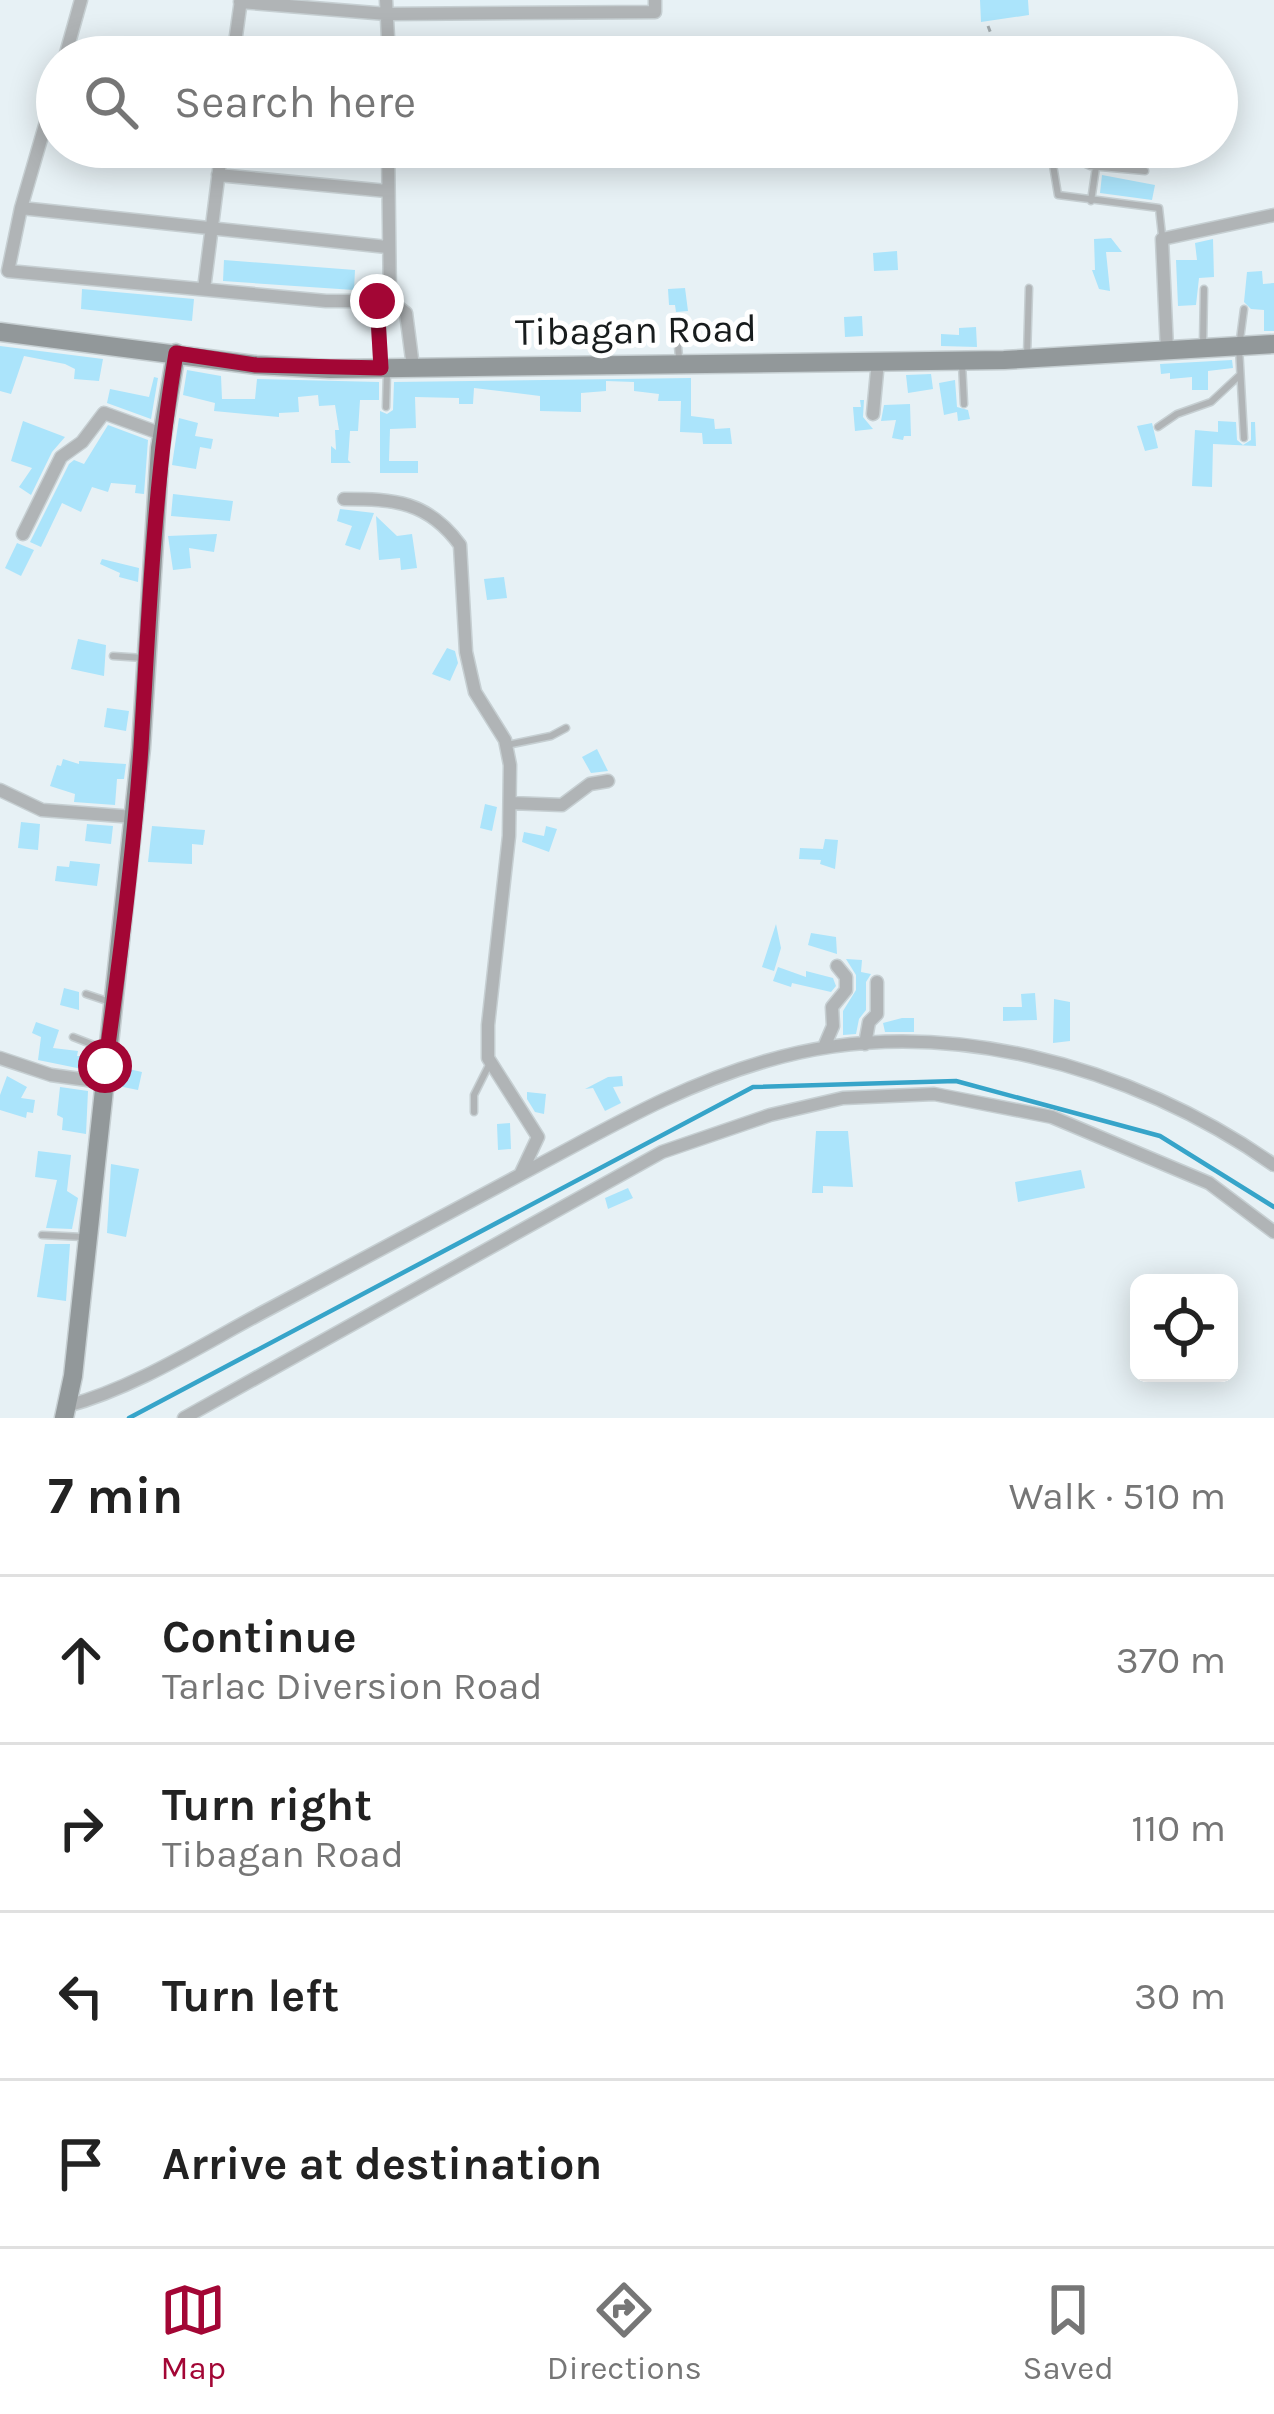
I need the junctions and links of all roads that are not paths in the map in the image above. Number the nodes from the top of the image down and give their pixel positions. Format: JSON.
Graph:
{"nodes":[{"id":1,"x":81,"y":0,"type":"edge"},
{"id":2,"x":655,"y":0,"type":"edge"},
{"id":3,"x":240,"y":1,"type":"edge"},
{"id":4,"x":529,"y":6,"type":"edge"},
{"id":5,"x":387,"y":7,"type":"edge"},
{"id":6,"x":71,"y":36,"type":"edge"},
{"id":7,"x":236,"y":36,"type":"edge"},
{"id":8,"x":36,"y":156,"type":"edge"},
{"id":9,"x":219,"y":168,"type":"edge"},
{"id":10,"x":388,"y":168,"type":"edge"},
{"id":11,"x":1052,"y":168,"type":"edge"},
{"id":12,"x":1096,"y":168,"type":"edge"},
{"id":13,"x":1108,"y":168,"type":"edge"},
{"id":14,"x":1145,"y":171,"type":"dead end"},
{"id":15,"x":218,"y":176,"type":"junction"},
{"id":16,"x":387,"y":190,"type":"junction"},
{"id":17,"x":1091,"y":202,"type":"junction"},
{"id":18,"x":21,"y":208,"type":"junction"},
{"id":19,"x":1274,"y":214,"type":"edge"},
{"id":20,"x":211,"y":230,"type":"junction"},
{"id":21,"x":1162,"y":239,"type":"junction"},
{"id":22,"x":387,"y":247,"type":"junction"},
{"id":23,"x":1029,"y":288,"type":"dead end"},
{"id":24,"x":203,"y":289,"type":"junction"},
{"id":25,"x":1204,"y":289,"type":"dead end"},
{"id":26,"x":384,"y":301,"type":"junction"},
{"id":27,"x":1244,"y":309,"type":"dead end"},
{"id":28,"x":676,"y":322,"type":"dead end"},
{"id":29,"x":0,"y":332,"type":"edge"},
{"id":30,"x":1274,"y":344,"type":"edge"},
{"id":31,"x":410,"y":345,"type":"junction"},
{"id":32,"x":380,"y":347,"type":"junction"},
{"id":33,"x":1239,"y":347,"type":"junction"},
{"id":34,"x":1202,"y":349,"type":"junction"},
{"id":35,"x":1167,"y":350,"type":"junction"},
{"id":36,"x":176,"y":353,"type":"junction"},
{"id":37,"x":1027,"y":359,"type":"junction"},
{"id":38,"x":962,"y":360,"type":"junction"},
{"id":39,"x":878,"y":361,"type":"junction"},
{"id":40,"x":679,"y":362,"type":"junction"},
{"id":41,"x":413,"y":367,"type":"junction"},
{"id":42,"x":384,"y":368,"type":"junction"},
{"id":43,"x":1240,"y":376,"type":"junction"},
{"id":44,"x":964,"y":404,"type":"dead end"},
{"id":45,"x":386,"y":407,"type":"dead end"},
{"id":46,"x":874,"y":414,"type":"dead end"},
{"id":47,"x":1158,"y":427,"type":"dead end"},
{"id":48,"x":162,"y":434,"type":"junction"},
{"id":49,"x":1244,"y":438,"type":"dead end"},
{"id":50,"x":344,"y":500,"type":"dead end"},
{"id":51,"x":22,"y":534,"type":"dead end"},
{"id":52,"x":113,"y":656,"type":"dead end"},
{"id":53,"x":144,"y":658,"type":"junction"},
{"id":54,"x":566,"y":728,"type":"dead end"},
{"id":55,"x":507,"y":745,"type":"junction"},
{"id":56,"x":608,"y":781,"type":"dead end"},
{"id":57,"x":0,"y":790,"type":"edge"},
{"id":58,"x":510,"y":803,"type":"junction"},
{"id":59,"x":134,"y":817,"type":"junction"},
{"id":60,"x":837,"y":966,"type":"dead end"},
{"id":61,"x":877,"y":982,"type":"dead end"},
{"id":62,"x":86,"y":994,"type":"dead end"},
{"id":63,"x":113,"y":1003,"type":"junction"},
{"id":64,"x":73,"y":1037,"type":"dead end"},
{"id":65,"x":865,"y":1044,"type":"junction"},
{"id":66,"x":824,"y":1048,"type":"junction"},
{"id":67,"x":107,"y":1050,"type":"junction"},
{"id":68,"x":0,"y":1058,"type":"edge"},
{"id":69,"x":490,"y":1063,"type":"junction"},
{"id":70,"x":102,"y":1082,"type":"junction"},
{"id":71,"x":474,"y":1112,"type":"dead end"},
{"id":72,"x":1274,"y":1165,"type":"edge"},
{"id":73,"x":521,"y":1174,"type":"junction"},
{"id":74,"x":1274,"y":1232,"type":"edge"},
{"id":75,"x":42,"y":1235,"type":"dead end"},
{"id":76,"x":87,"y":1237,"type":"junction"},
{"id":77,"x":66,"y":1412,"type":"edge"},
{"id":78,"x":184,"y":1418,"type":"edge"}],
"edges":[{"from":1,"to":6,"type":"street"},
{"from":2,"to":4,"type":"street"},
{"from":3,"to":5,"type":"street"},
{"from":3,"to":7,"type":"street"},
{"from":4,"to":5,"type":"street"},
{"from":8,"to":18,"type":"street"},
{"from":9,"to":15,"type":"street"},
{"from":10,"to":16,"type":"street"},
{"from":11,"to":17,"type":"lane"},
{"from":12,"to":17,"type":"lane"},
{"from":13,"to":14,"type":"lane"},
{"from":15,"to":16,"type":"street"},
{"from":15,"to":20,"type":"street"},
{"from":16,"to":22,"type":"street"},
{"from":17,"to":21,"type":"lane"},
{"from":18,"to":20,"type":"street"},
{"from":18,"to":24,"type":"street"},
{"from":19,"to":21,"type":"street"},
{"from":20,"to":22,"type":"street"},
{"from":20,"to":24,"type":"street"},
{"from":21,"to":35,"type":"street"},
{"from":22,"to":26,"type":"street"},
{"from":23,"to":37,"type":"lane"},
{"from":24,"to":26,"type":"street"},
{"from":25,"to":34,"type":"lane"},
{"from":26,"to":31,"type":"street"},
{"from":26,"to":32,"type":"street"},
{"from":27,"to":33,"type":"lane"},
{"from":28,"to":40,"type":"lane"},
{"from":29,"to":36,"type":"main road","name":"Tibagan Road"},
{"from":30,"to":33,"type":"main road","name":"Tibagan Road"},
{"from":31,"to":32,"type":"street"},
{"from":31,"to":41,"type":"street"},
{"from":32,"to":42,"type":"street"},
{"from":33,"to":34,"type":"main road","name":"Tibagan Road"},
{"from":33,"to":43,"type":"lane"},
{"from":34,"to":35,"type":"main road","name":"Tibagan Road"},
{"from":35,"to":37,"type":"main road","name":"Tibagan Road"},
{"from":36,"to":42,"type":"main road","name":"Tibagan Road"},
{"from":36,"to":48,"type":"main road"},
{"from":37,"to":38,"type":"main road","name":"Tibagan Road"},
{"from":38,"to":39,"type":"main road","name":"Tibagan Road"},
{"from":38,"to":44,"type":"lane"},
{"from":39,"to":40,"type":"main road","name":"Tibagan Road"},
{"from":39,"to":46,"type":"street"},
{"from":40,"to":41,"type":"main road","name":"Tibagan Road"},
{"from":41,"to":42,"type":"main road","name":"Tibagan Road"},
{"from":42,"to":45,"type":"lane"},
{"from":43,"to":47,"type":"lane"},
{"from":43,"to":49,"type":"lane"},
{"from":48,"to":51,"type":"street"},
{"from":48,"to":53,"type":"main road"},
{"from":50,"to":55,"type":"street"},
{"from":52,"to":53,"type":"lane"},
{"from":53,"to":59,"type":"main road"},
{"from":54,"to":55,"type":"lane"},
{"from":55,"to":58,"type":"street"},
{"from":56,"to":58,"type":"street"},
{"from":57,"to":59,"type":"street"},
{"from":58,"to":69,"type":"street"},
{"from":59,"to":63,"type":"main road"},
{"from":60,"to":66,"type":"street"},
{"from":61,"to":65,"type":"street"},
{"from":62,"to":63,"type":"lane"},
{"from":63,"to":67,"type":"main road"},
{"from":64,"to":67,"type":"lane"},
{"from":65,"to":66,"type":"street"},
{"from":65,"to":72,"type":"street"},
{"from":66,"to":73,"type":"street"},
{"from":67,"to":70,"type":"main road"},
{"from":68,"to":70,"type":"street"},
{"from":69,"to":71,"type":"lane"},
{"from":69,"to":73,"type":"street"},
{"from":70,"to":76,"type":"main road"},
{"from":73,"to":77,"type":"street"},
{"from":74,"to":78,"type":"street"},
{"from":75,"to":76,"type":"lane"},
{"from":76,"to":77,"type":"main road"}]}
